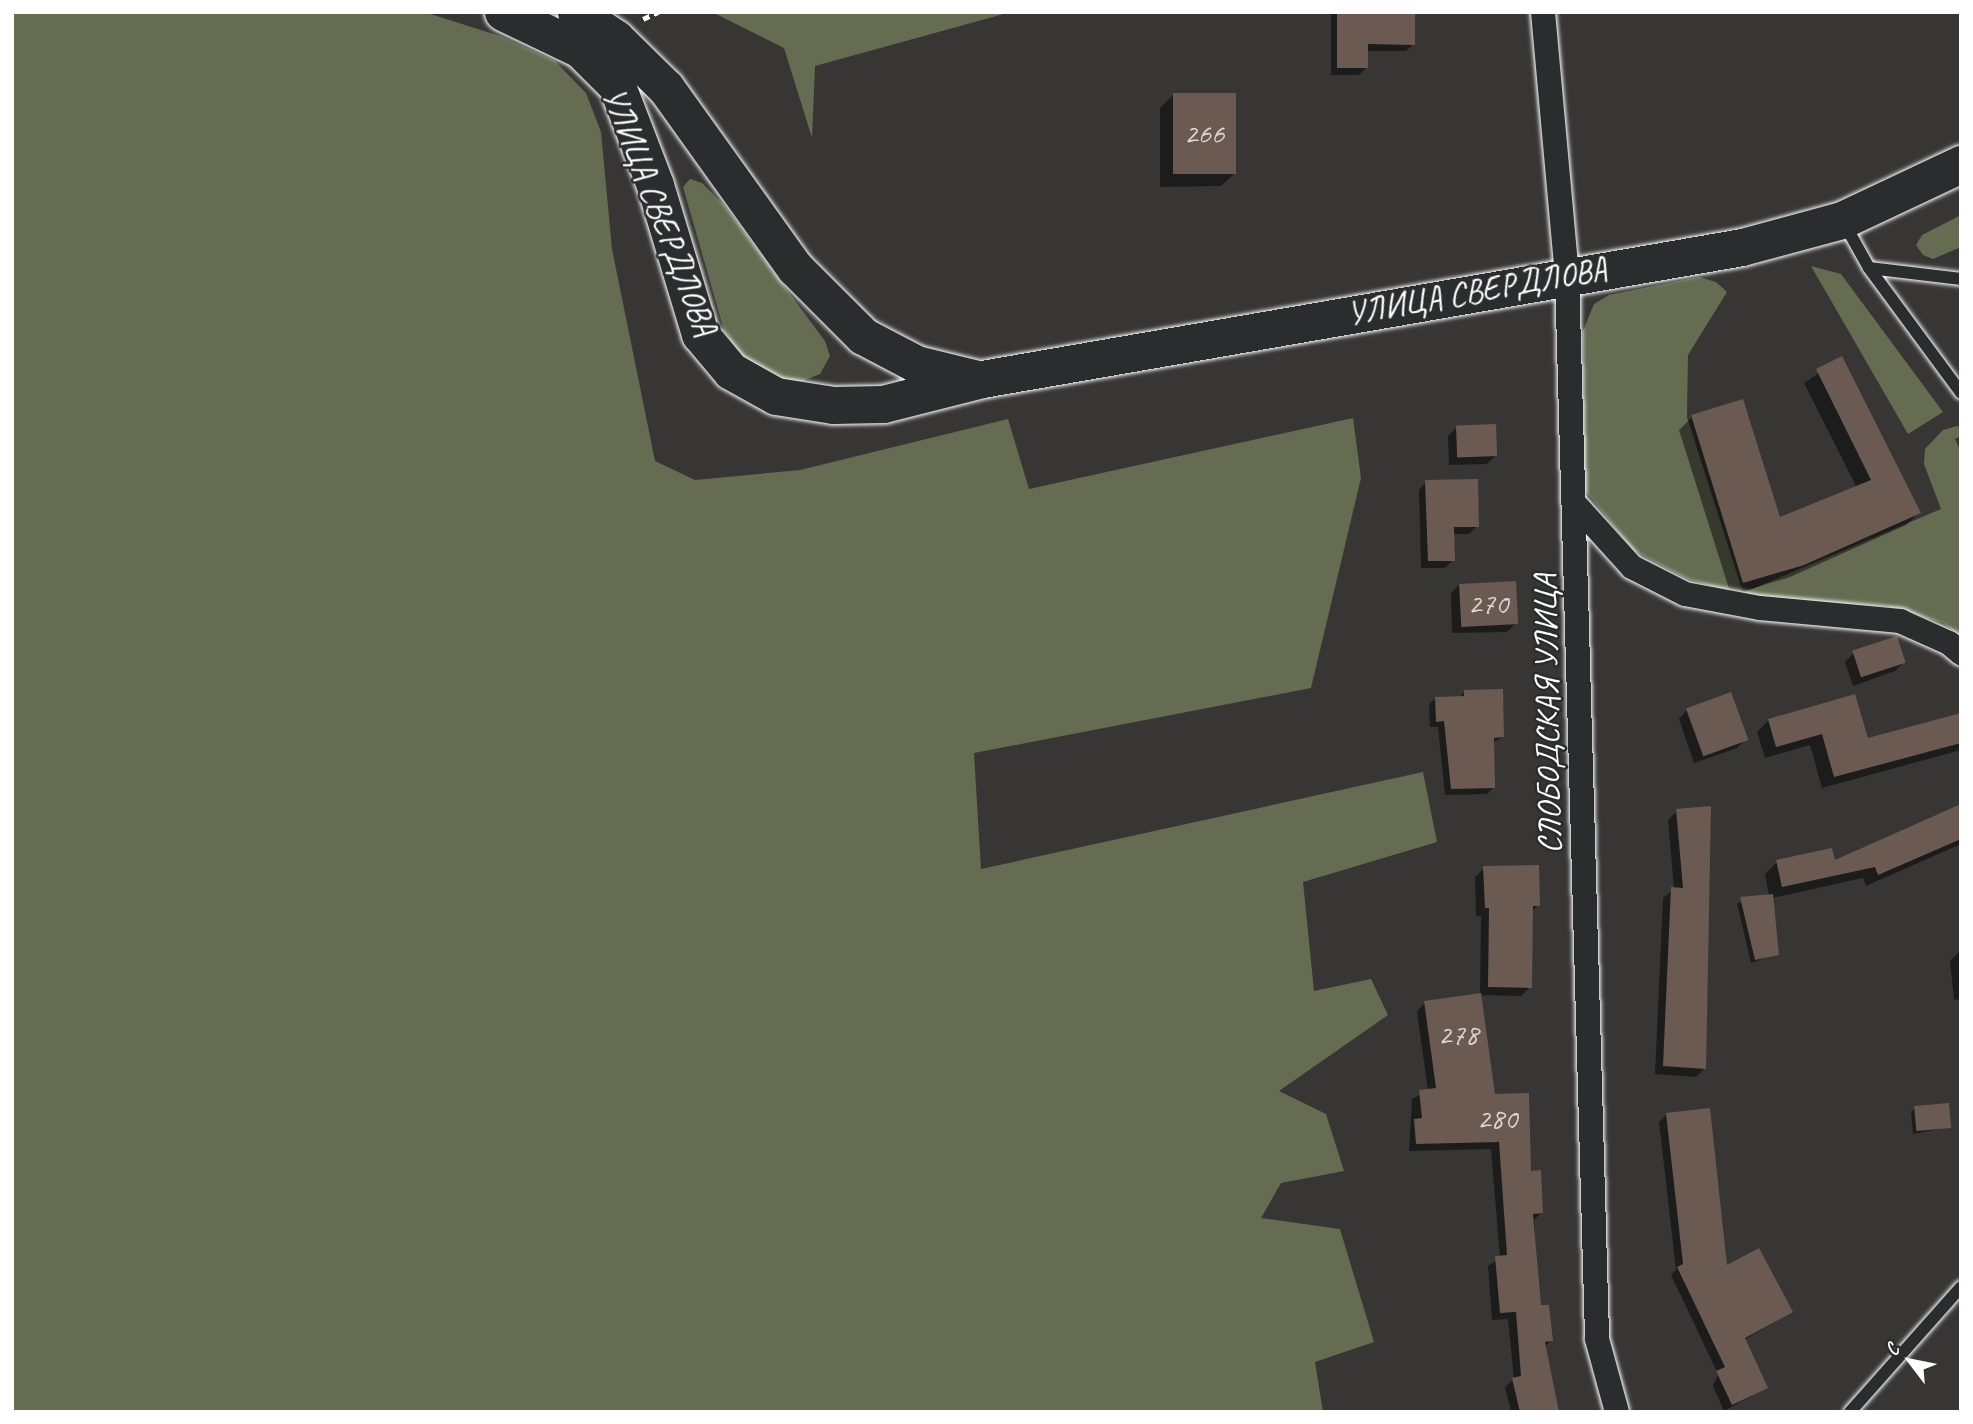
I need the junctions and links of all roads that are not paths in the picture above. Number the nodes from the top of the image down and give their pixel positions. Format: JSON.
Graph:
{"nodes":[{"id":1,"x":503,"y":12,"type":"edge"},
{"id":2,"x":576,"y":12,"type":"edge"},
{"id":3,"x":1543,"y":12,"type":"edge"},
{"id":4,"x":1961,"y":164,"type":"edge"},
{"id":5,"x":1842,"y":220,"type":"junction"},
{"id":6,"x":1869,"y":268,"type":"junction"},
{"id":7,"x":1567,"y":275,"type":"junction"},
{"id":8,"x":1961,"y":279,"type":"edge"},
{"id":9,"x":982,"y":379,"type":"junction"},
{"id":10,"x":1961,"y":393,"type":"edge"},
{"id":11,"x":1575,"y":504,"type":"junction"},
{"id":12,"x":1961,"y":653,"type":"edge"},
{"id":13,"x":1961,"y":1287,"type":"edge"},
{"id":14,"x":1616,"y":1412,"type":"edge"},
{"id":15,"x":1850,"y":1412,"type":"edge"}],
"edges":[{"from":1,"to":9,"type":"main road","name":"УЛИЦА СВЕРДЛОВА"},
{"from":2,"to":9,"type":"main road","name":"УЛИЦА СВЕРДЛОВА"},
{"from":3,"to":7,"type":"street","name":"СЛОБОДСКАЯ УЛИЦА"},
{"from":4,"to":5,"type":"main road","name":"УЛИЦА СВЕРДЛОВА"},
{"from":5,"to":6,"type":"lane"},
{"from":5,"to":7,"type":"main road","name":"УЛИЦА СВЕРДЛОВА"},
{"from":6,"to":8,"type":"lane"},
{"from":6,"to":10,"type":"lane"},
{"from":7,"to":9,"type":"main road","name":"УЛИЦА СВЕРДЛОВА"},
{"from":7,"to":11,"type":"street","name":"СЛОБОДСКАЯ УЛИЦА"},
{"from":11,"to":12,"type":"street"},
{"from":11,"to":14,"type":"street","name":"СЛОБОДСКАЯ УЛИЦА"},
{"from":13,"to":15,"type":"lane"}]}
